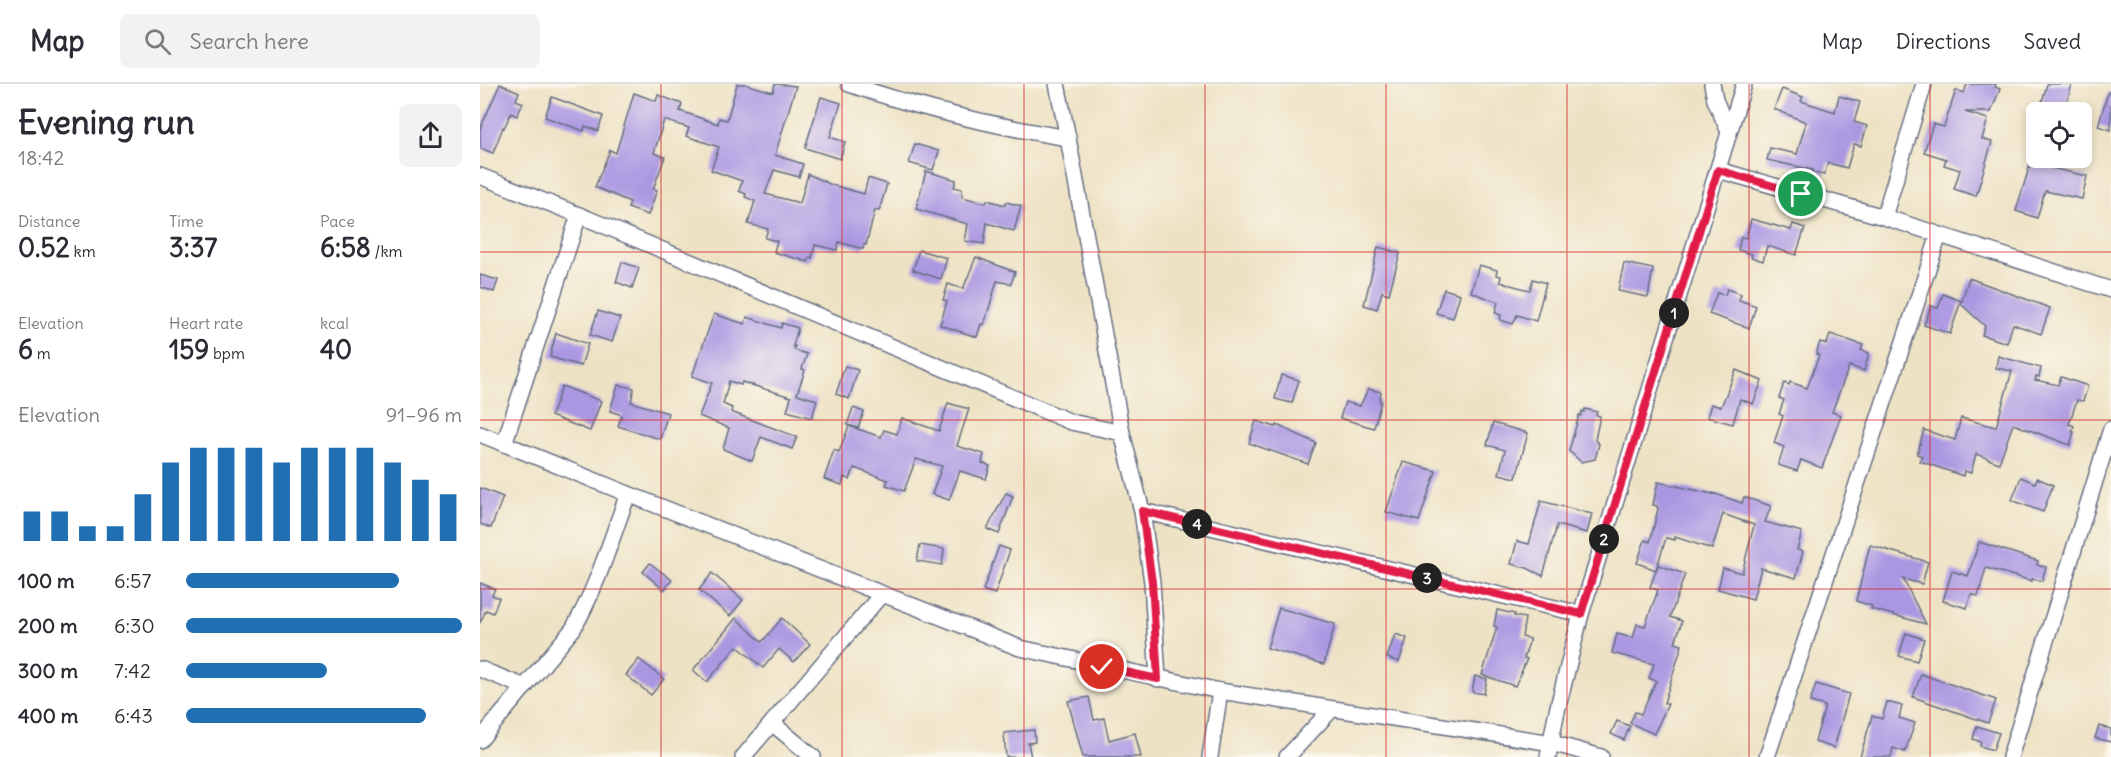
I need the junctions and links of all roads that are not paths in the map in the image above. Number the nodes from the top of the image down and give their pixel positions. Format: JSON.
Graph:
{"nodes":[{"id":1,"x":849,"y":84,"type":"edge"},
{"id":2,"x":1057,"y":84,"type":"edge"},
{"id":3,"x":1712,"y":84,"type":"edge"},
{"id":4,"x":1744,"y":84,"type":"edge"},
{"id":5,"x":1924,"y":84,"type":"edge"},
{"id":6,"x":1729,"y":132,"type":"junction"},
{"id":7,"x":1068,"y":138,"type":"junction"},
{"id":8,"x":1718,"y":170,"type":"junction"},
{"id":9,"x":480,"y":176,"type":"edge"},
{"id":10,"x":579,"y":215,"type":"junction"},
{"id":11,"x":1884,"y":217,"type":"junction"},
{"id":12,"x":1938,"y":235,"type":"junction"},
{"id":13,"x":2111,"y":290,"type":"edge"},
{"id":14,"x":2111,"y":429,"type":"edge"},
{"id":15,"x":1122,"y":433,"type":"junction"},
{"id":16,"x":480,"y":434,"type":"edge"},
{"id":17,"x":504,"y":444,"type":"junction"},
{"id":18,"x":628,"y":494,"type":"junction"},
{"id":19,"x":1142,"y":511,"type":"junction"},
{"id":20,"x":881,"y":595,"type":"junction"},
{"id":21,"x":1581,"y":614,"type":"junction"},
{"id":22,"x":480,"y":669,"type":"edge"},
{"id":23,"x":1158,"y":679,"type":"junction"},
{"id":24,"x":525,"y":687,"type":"junction"},
{"id":25,"x":1220,"y":691,"type":"junction"},
{"id":26,"x":1331,"y":710,"type":"junction"},
{"id":27,"x":772,"y":723,"type":"junction"},
{"id":28,"x":480,"y":740,"type":"edge"},
{"id":29,"x":1550,"y":750,"type":"edge"},
{"id":30,"x":743,"y":757,"type":"edge"},
{"id":31,"x":813,"y":757,"type":"edge"},
{"id":32,"x":1210,"y":757,"type":"edge"},
{"id":33,"x":1287,"y":757,"type":"edge"},
{"id":34,"x":1601,"y":757,"type":"edge"},
{"id":35,"x":1767,"y":757,"type":"edge"},
{"id":36,"x":2010,"y":757,"type":"edge"}],
"edges":[{"from":1,"to":7,"type":"street"},
{"from":2,"to":7,"type":"street"},
{"from":3,"to":6,"type":"street"},
{"from":4,"to":6,"type":"street"},
{"from":5,"to":11,"type":"street"},
{"from":6,"to":8,"type":"street"},
{"from":7,"to":15,"type":"street"},
{"from":8,"to":11,"type":"street"},
{"from":8,"to":21,"type":"street"},
{"from":9,"to":10,"type":"street"},
{"from":10,"to":15,"type":"street"},
{"from":10,"to":17,"type":"street"},
{"from":11,"to":12,"type":"street"},
{"from":12,"to":13,"type":"street"},
{"from":12,"to":35,"type":"street"},
{"from":14,"to":36,"type":"street"},
{"from":15,"to":19,"type":"street"},
{"from":16,"to":17,"type":"street"},
{"from":17,"to":18,"type":"street"},
{"from":18,"to":20,"type":"street"},
{"from":18,"to":24,"type":"street"},
{"from":19,"to":21,"type":"street"},
{"from":19,"to":23,"type":"street"},
{"from":20,"to":23,"type":"street"},
{"from":20,"to":27,"type":"street"},
{"from":21,"to":29,"type":"street"},
{"from":22,"to":24,"type":"street"},
{"from":23,"to":25,"type":"street"},
{"from":24,"to":28,"type":"street"},
{"from":25,"to":26,"type":"street"},
{"from":25,"to":32,"type":"street"},
{"from":26,"to":29,"type":"street"},
{"from":26,"to":33,"type":"street"},
{"from":27,"to":30,"type":"street"},
{"from":27,"to":31,"type":"street"},
{"from":29,"to":34,"type":"street"}]}
